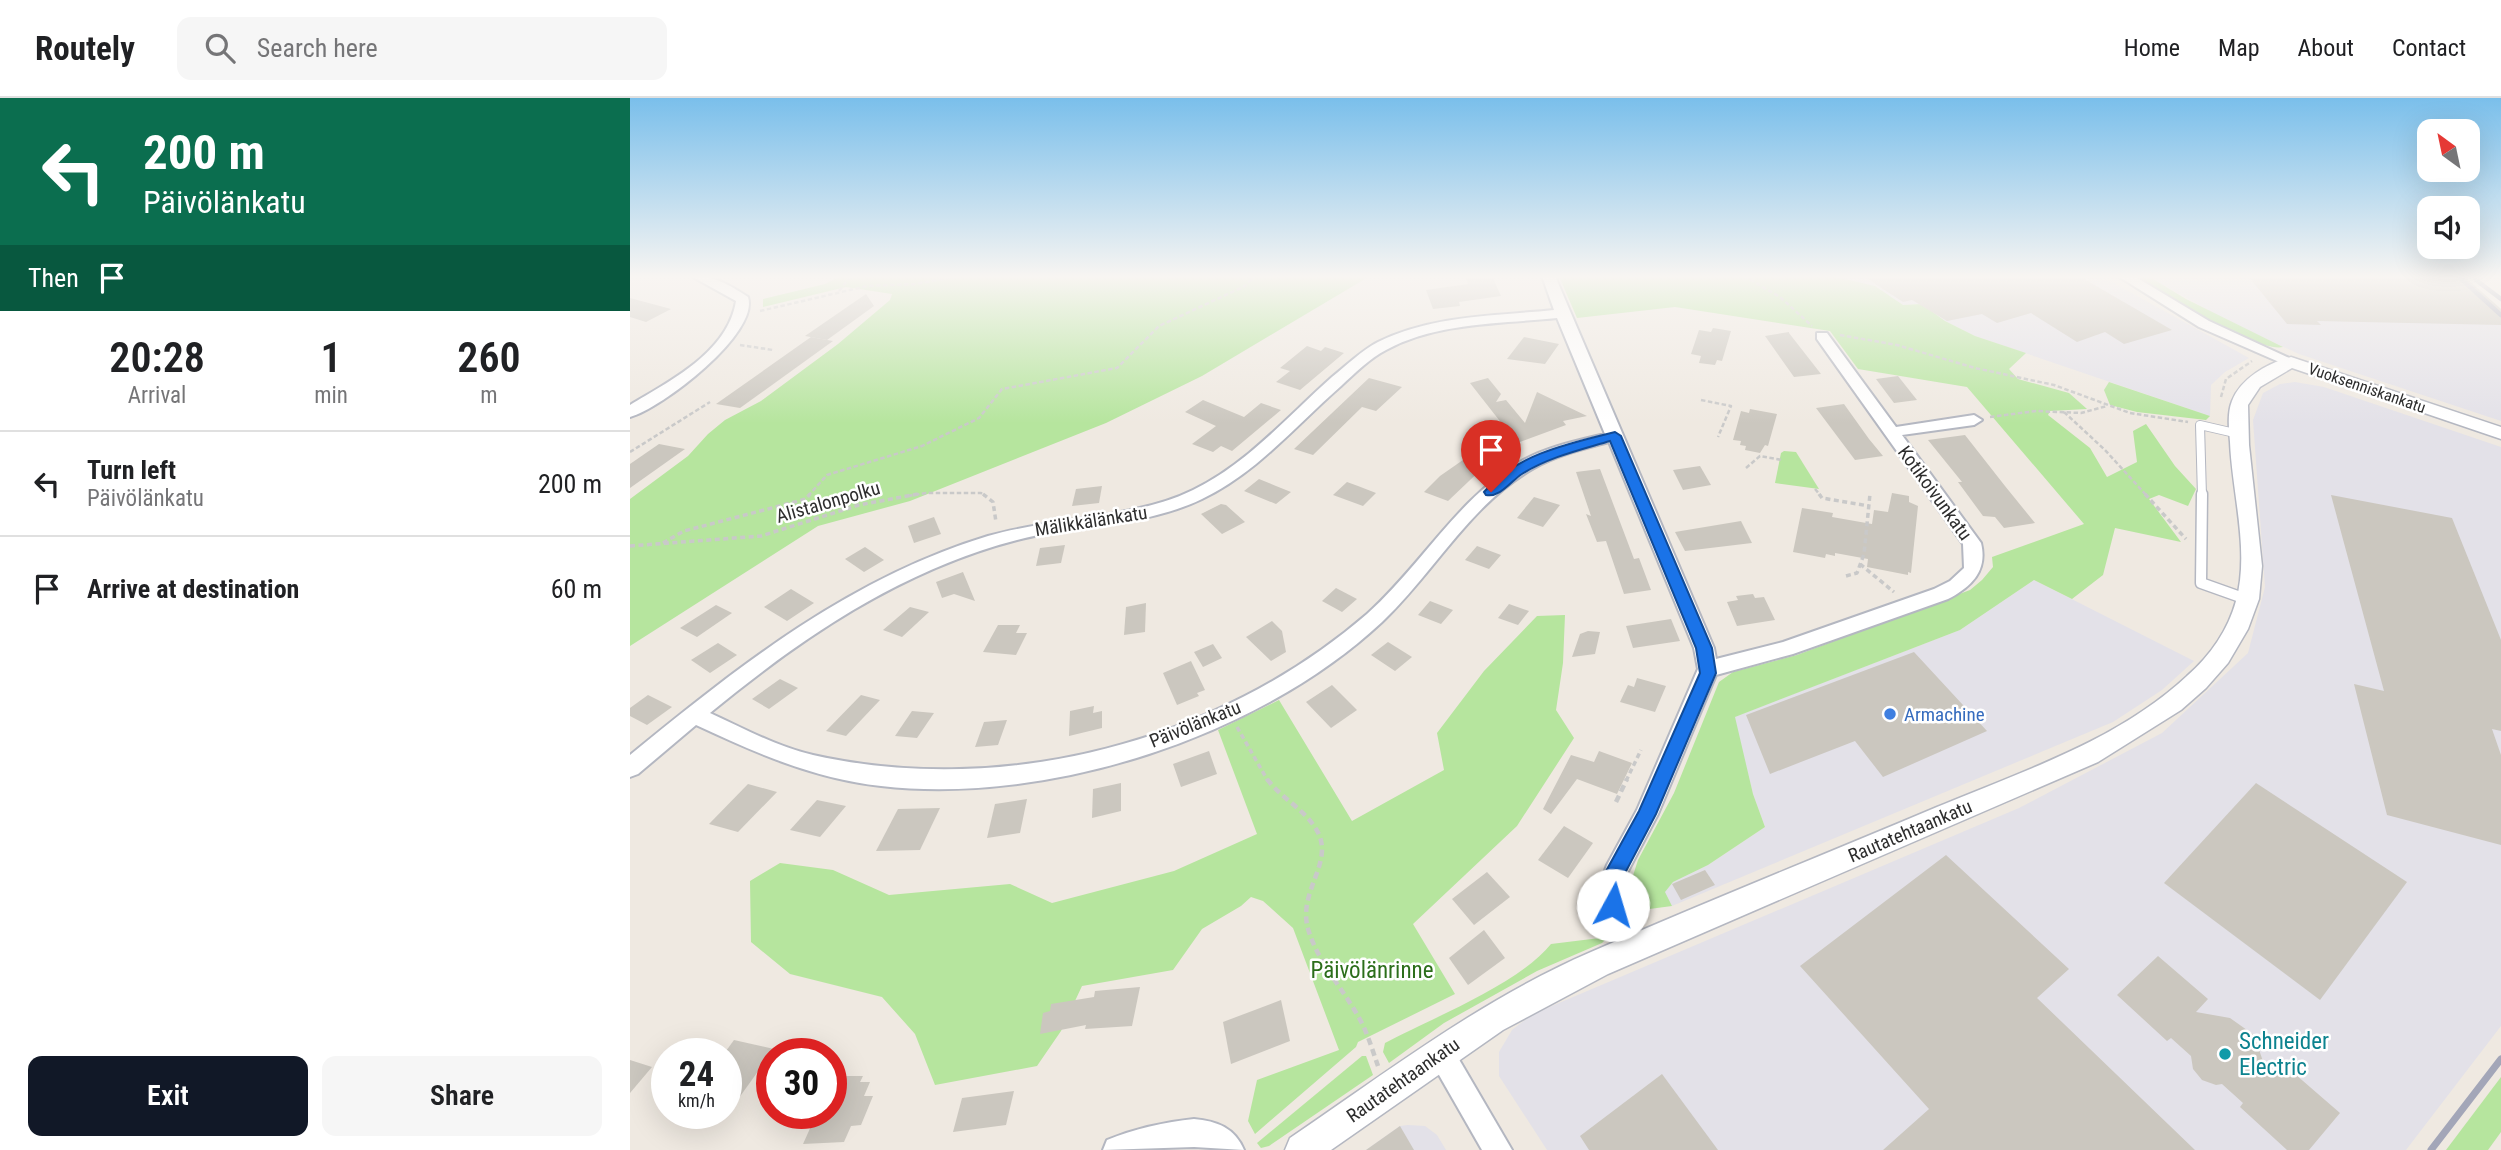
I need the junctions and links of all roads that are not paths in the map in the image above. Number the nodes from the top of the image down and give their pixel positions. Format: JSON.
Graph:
{"nodes":[{"id":1,"x":736,"y":325,"type":"edge"},
{"id":2,"x":1464,"y":325,"type":"edge"},
{"id":3,"x":1567,"y":325,"type":"edge"},
{"id":4,"x":2207,"y":325,"type":"edge"},
{"id":5,"x":1822,"y":336,"type":"road end"},
{"id":6,"x":2291,"y":362,"type":"junction"},
{"id":7,"x":630,"y":412,"type":"edge"},
{"id":8,"x":1974,"y":420,"type":"road end"},
{"id":9,"x":1891,"y":432,"type":"junction"},
{"id":10,"x":2501,"y":433,"type":"edge"},
{"id":11,"x":2240,"y":434,"type":"junction"},
{"id":12,"x":1615,"y":436,"type":"junction"},
{"id":13,"x":2246,"y":599,"type":"junction"},
{"id":14,"x":1708,"y":669,"type":"junction"},
{"id":15,"x":694,"y":715,"type":"junction"},
{"id":16,"x":630,"y":768,"type":"edge"},
{"id":17,"x":1637,"y":948,"type":"junction"},
{"id":18,"x":1440,"y":1054,"type":"junction"},
{"id":19,"x":1117,"y":1150,"type":"edge"},
{"id":20,"x":1230,"y":1150,"type":"edge"},
{"id":21,"x":1303,"y":1150,"type":"edge"},
{"id":22,"x":1498,"y":1150,"type":"edge"}],
"edges":[{"from":1,"to":7,"type":"street"},
{"from":2,"to":15,"type":"street","name":"Mälikkälänkatu"},
{"from":3,"to":12,"type":"street"},
{"from":4,"to":6,"type":"street","name":"Vuoksenniskankatu"},
{"from":5,"to":9,"type":"street","name":"Kotikoivunkatu"},
{"from":6,"to":10,"type":"street","name":"Vuoksenniskankatu"},
{"from":6,"to":11,"type":"street","name":"Rautatehtaankatu"},
{"from":8,"to":9,"type":"street"},
{"from":9,"to":14,"type":"street","name":"Kotikoivunkatu"},
{"from":11,"to":13,"type":"street","name":"Rautatehtaankatu"},
{"from":11,"to":13,"type":"lane"},
{"from":12,"to":14,"type":"street"},
{"from":12,"to":15,"type":"street","name":"Päivölänkatu"},
{"from":13,"to":17,"type":"street","name":"Rautatehtaankatu"},
{"from":14,"to":17,"type":"street"},
{"from":15,"to":16,"type":"street","name":"Mälikkälänkatu"},
{"from":17,"to":18,"type":"street","name":"Rautatehtaankatu"},
{"from":18,"to":21,"type":"street","name":"Rautatehtaankatu"},
{"from":18,"to":22,"type":"street"},
{"from":19,"to":20,"type":"street"}]}
